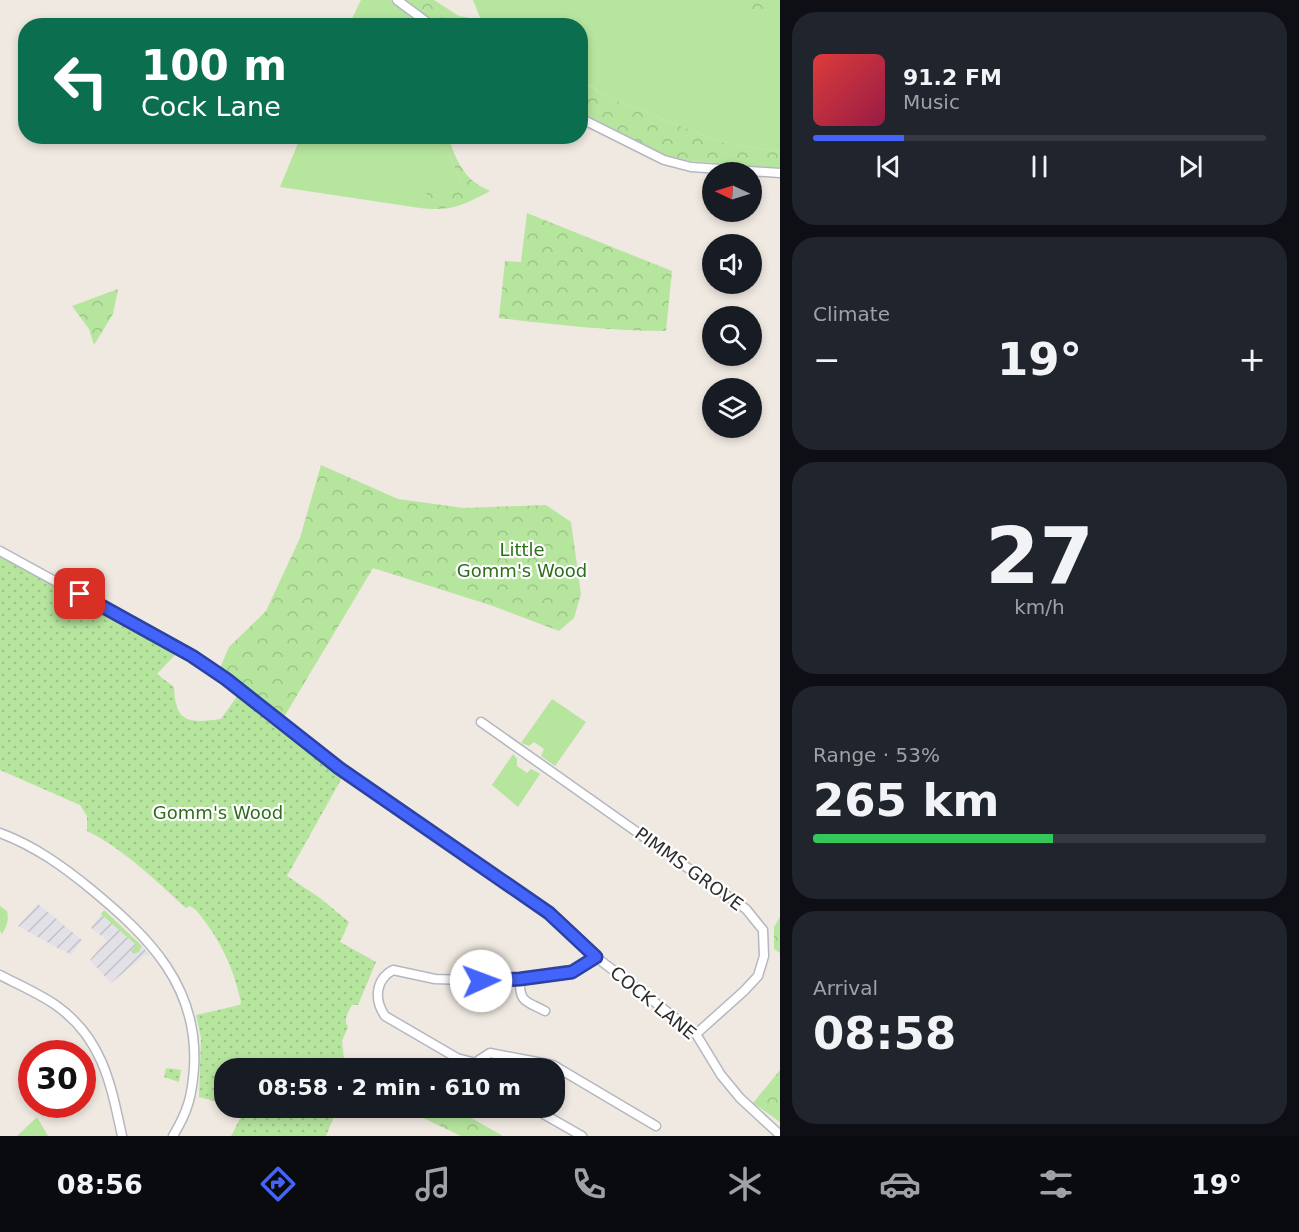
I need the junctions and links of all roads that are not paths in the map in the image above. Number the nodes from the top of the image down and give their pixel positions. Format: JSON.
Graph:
{"nodes":[{"id":1,"x":397,"y":0,"type":"edge"},
{"id":2,"x":421,"y":18,"type":"edge"},
{"id":3,"x":588,"y":122,"type":"edge"},
{"id":4,"x":780,"y":173,"type":"edge"},
{"id":5,"x":0,"y":551,"type":"edge"},
{"id":6,"x":481,"y":722,"type":"dead end"},
{"id":7,"x":0,"y":833,"type":"edge"},
{"id":8,"x":596,"y":957,"type":"junction"},
{"id":9,"x":0,"y":975,"type":"edge"},
{"id":10,"x":520,"y":979,"type":"junction"},
{"id":11,"x":545,"y":1011,"type":"dead end"},
{"id":12,"x":696,"y":1034,"type":"junction"},
{"id":13,"x":458,"y":1058,"type":"edge"},
{"id":14,"x":483,"y":1058,"type":"edge"},
{"id":15,"x":516,"y":1058,"type":"edge"},
{"id":16,"x":565,"y":1072,"type":"edge"},
{"id":17,"x":550,"y":1118,"type":"edge"},
{"id":18,"x":656,"y":1126,"type":"dead end"},
{"id":19,"x":780,"y":1135,"type":"edge"},
{"id":20,"x":122,"y":1136,"type":"edge"},
{"id":21,"x":173,"y":1136,"type":"edge"},
{"id":22,"x":582,"y":1136,"type":"edge"}],
"edges":[{"from":1,"to":2,"type":"street"},
{"from":3,"to":4,"type":"street"},
{"from":5,"to":8,"type":"street","name":"COCK LANE"},
{"from":6,"to":12,"type":"street","name":"PIMMS GROVE"},
{"from":7,"to":21,"type":"street"},
{"from":8,"to":10,"type":"street"},
{"from":8,"to":12,"type":"street","name":"COCK LANE"},
{"from":9,"to":20,"type":"street"},
{"from":10,"to":11,"type":"street"},
{"from":10,"to":13,"type":"street"},
{"from":12,"to":19,"type":"street","name":"COCK LANE"},
{"from":14,"to":15,"type":"street"},
{"from":16,"to":18,"type":"street"},
{"from":17,"to":22,"type":"street"}]}
